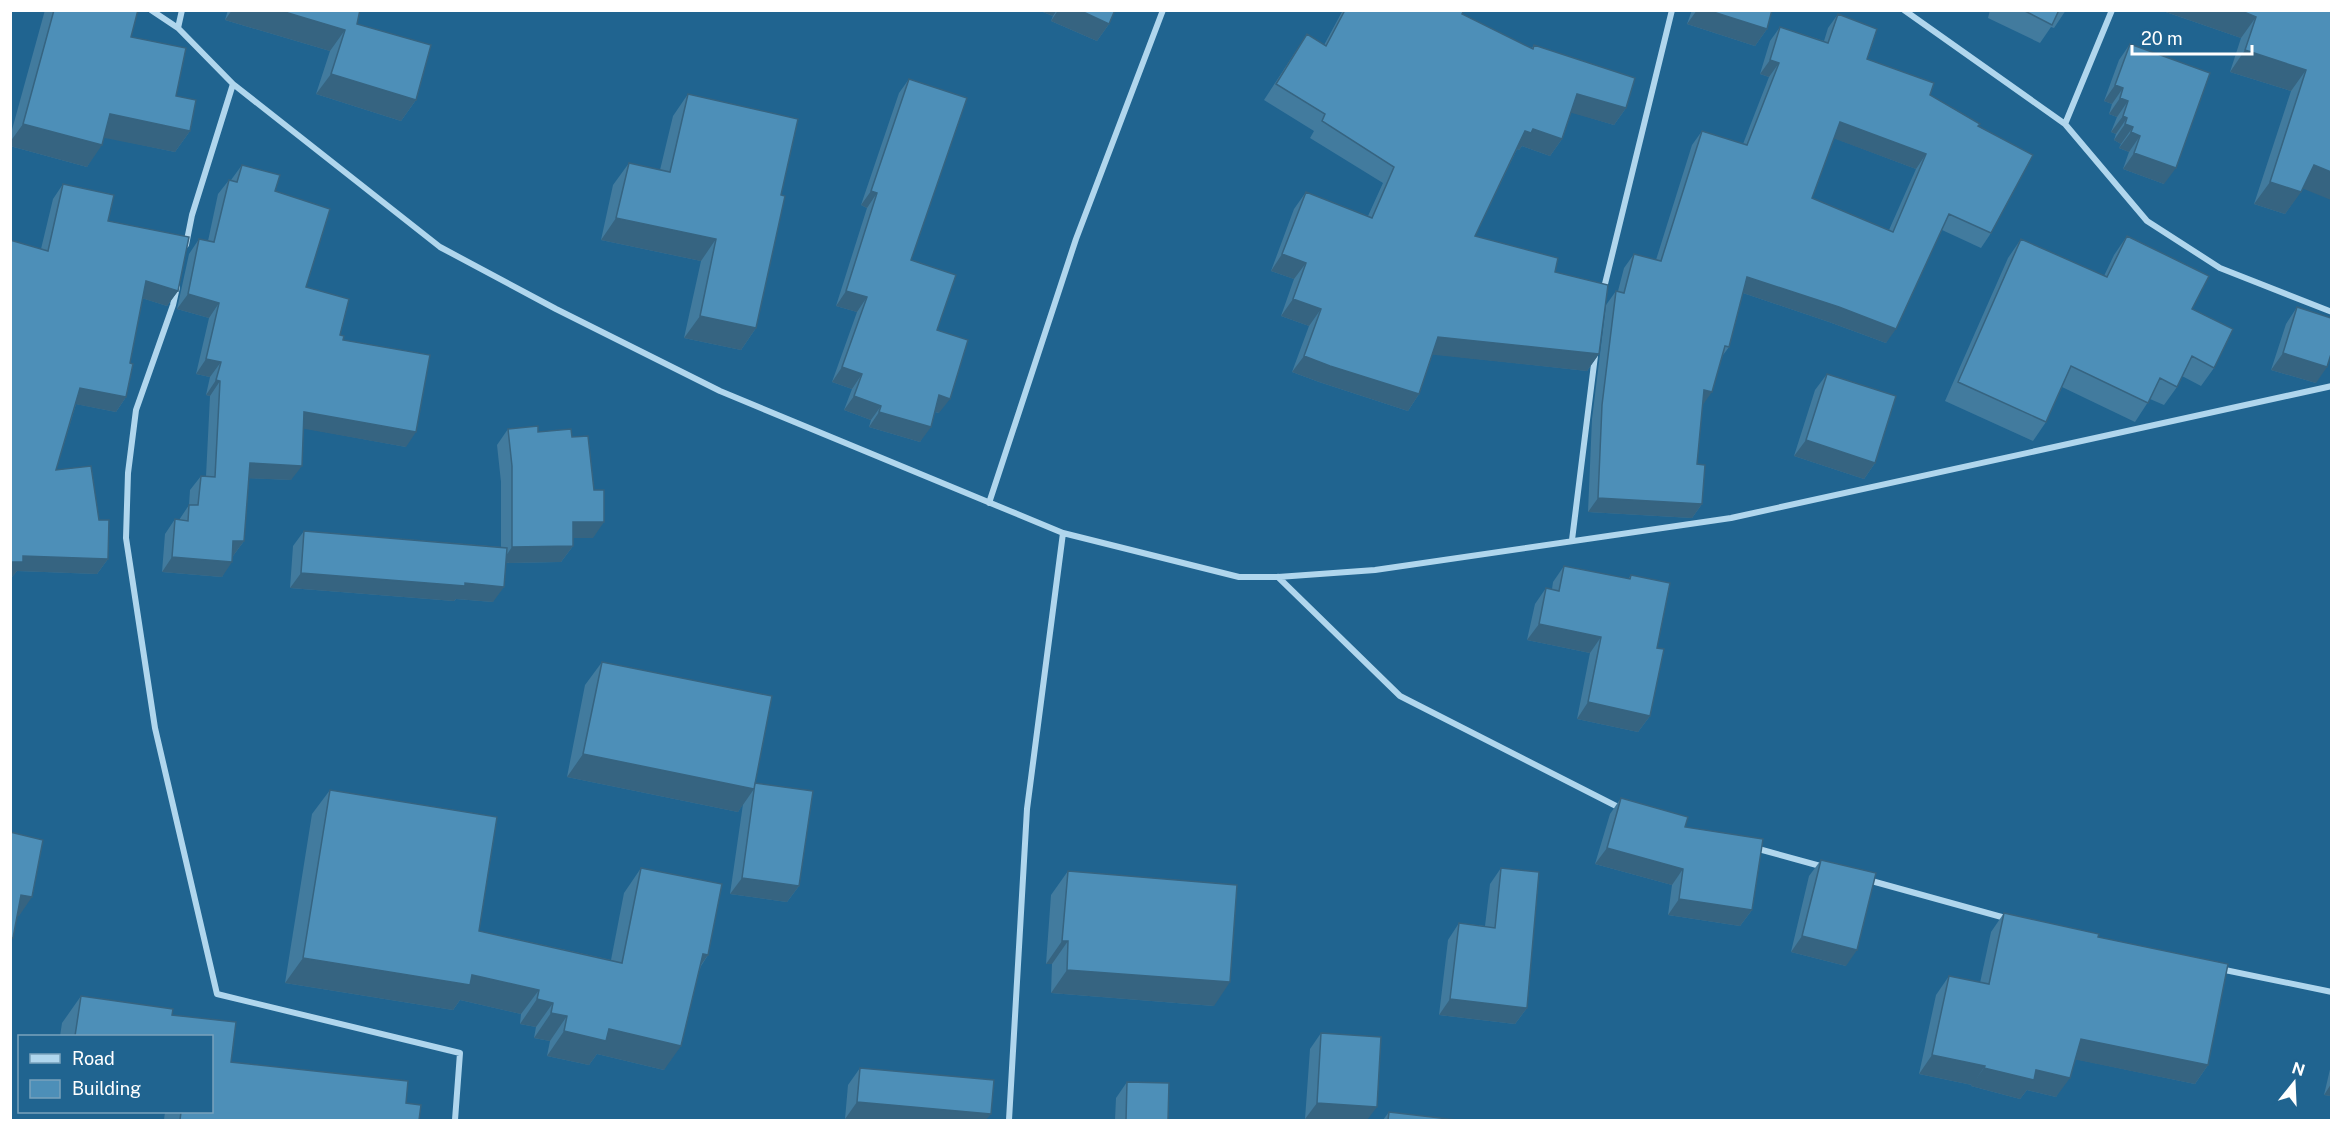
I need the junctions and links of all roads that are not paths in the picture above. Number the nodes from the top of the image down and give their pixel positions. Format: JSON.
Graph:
{"nodes":[{"id":1,"x":151,"y":10,"type":"edge"},
{"id":2,"x":182,"y":10,"type":"edge"},
{"id":3,"x":1162,"y":10,"type":"edge"},
{"id":4,"x":1672,"y":10,"type":"edge"},
{"id":5,"x":1904,"y":10,"type":"edge"},
{"id":6,"x":2112,"y":10,"type":"edge"},
{"id":7,"x":178,"y":28,"type":"junction"},
{"id":8,"x":233,"y":84,"type":"junction"},
{"id":9,"x":2065,"y":124,"type":"junction"},
{"id":10,"x":185,"y":249,"type":"edge"},
{"id":11,"x":178,"y":283,"type":"edge"},
{"id":12,"x":1602,"y":298,"type":"edge"},
{"id":13,"x":2331,"y":312,"type":"edge"},
{"id":14,"x":1596,"y":344,"type":"edge"},
{"id":15,"x":2331,"y":386,"type":"edge"},
{"id":16,"x":989,"y":503,"type":"junction"},
{"id":17,"x":1064,"y":533,"type":"junction"},
{"id":18,"x":1572,"y":540,"type":"junction"},
{"id":19,"x":1278,"y":577,"type":"junction"},
{"id":20,"x":1632,"y":814,"type":"edge"},
{"id":21,"x":1745,"y":846,"type":"edge"},
{"id":22,"x":1836,"y":871,"type":"edge"},
{"id":23,"x":1859,"y":877,"type":"edge"},
{"id":24,"x":2018,"y":921,"type":"edge"},
{"id":25,"x":2215,"y":968,"type":"edge"},
{"id":26,"x":2331,"y":993,"type":"edge"},
{"id":27,"x":455,"y":1120,"type":"edge"},
{"id":28,"x":1009,"y":1120,"type":"edge"}],
"edges":[{"from":1,"to":7,"type":"street"},
{"from":2,"to":7,"type":"street"},
{"from":3,"to":16,"type":"street"},
{"from":4,"to":12,"type":"street"},
{"from":5,"to":9,"type":"street"},
{"from":6,"to":9,"type":"street"},
{"from":7,"to":8,"type":"street"},
{"from":8,"to":10,"type":"street"},
{"from":8,"to":16,"type":"street"},
{"from":9,"to":13,"type":"street"},
{"from":11,"to":27,"type":"street"},
{"from":14,"to":18,"type":"street"},
{"from":15,"to":18,"type":"street"},
{"from":16,"to":17,"type":"street"},
{"from":17,"to":19,"type":"street"},
{"from":17,"to":28,"type":"street"},
{"from":18,"to":19,"type":"street"},
{"from":19,"to":20,"type":"street"},
{"from":21,"to":22,"type":"street"},
{"from":23,"to":24,"type":"street"},
{"from":25,"to":26,"type":"street"}]}
